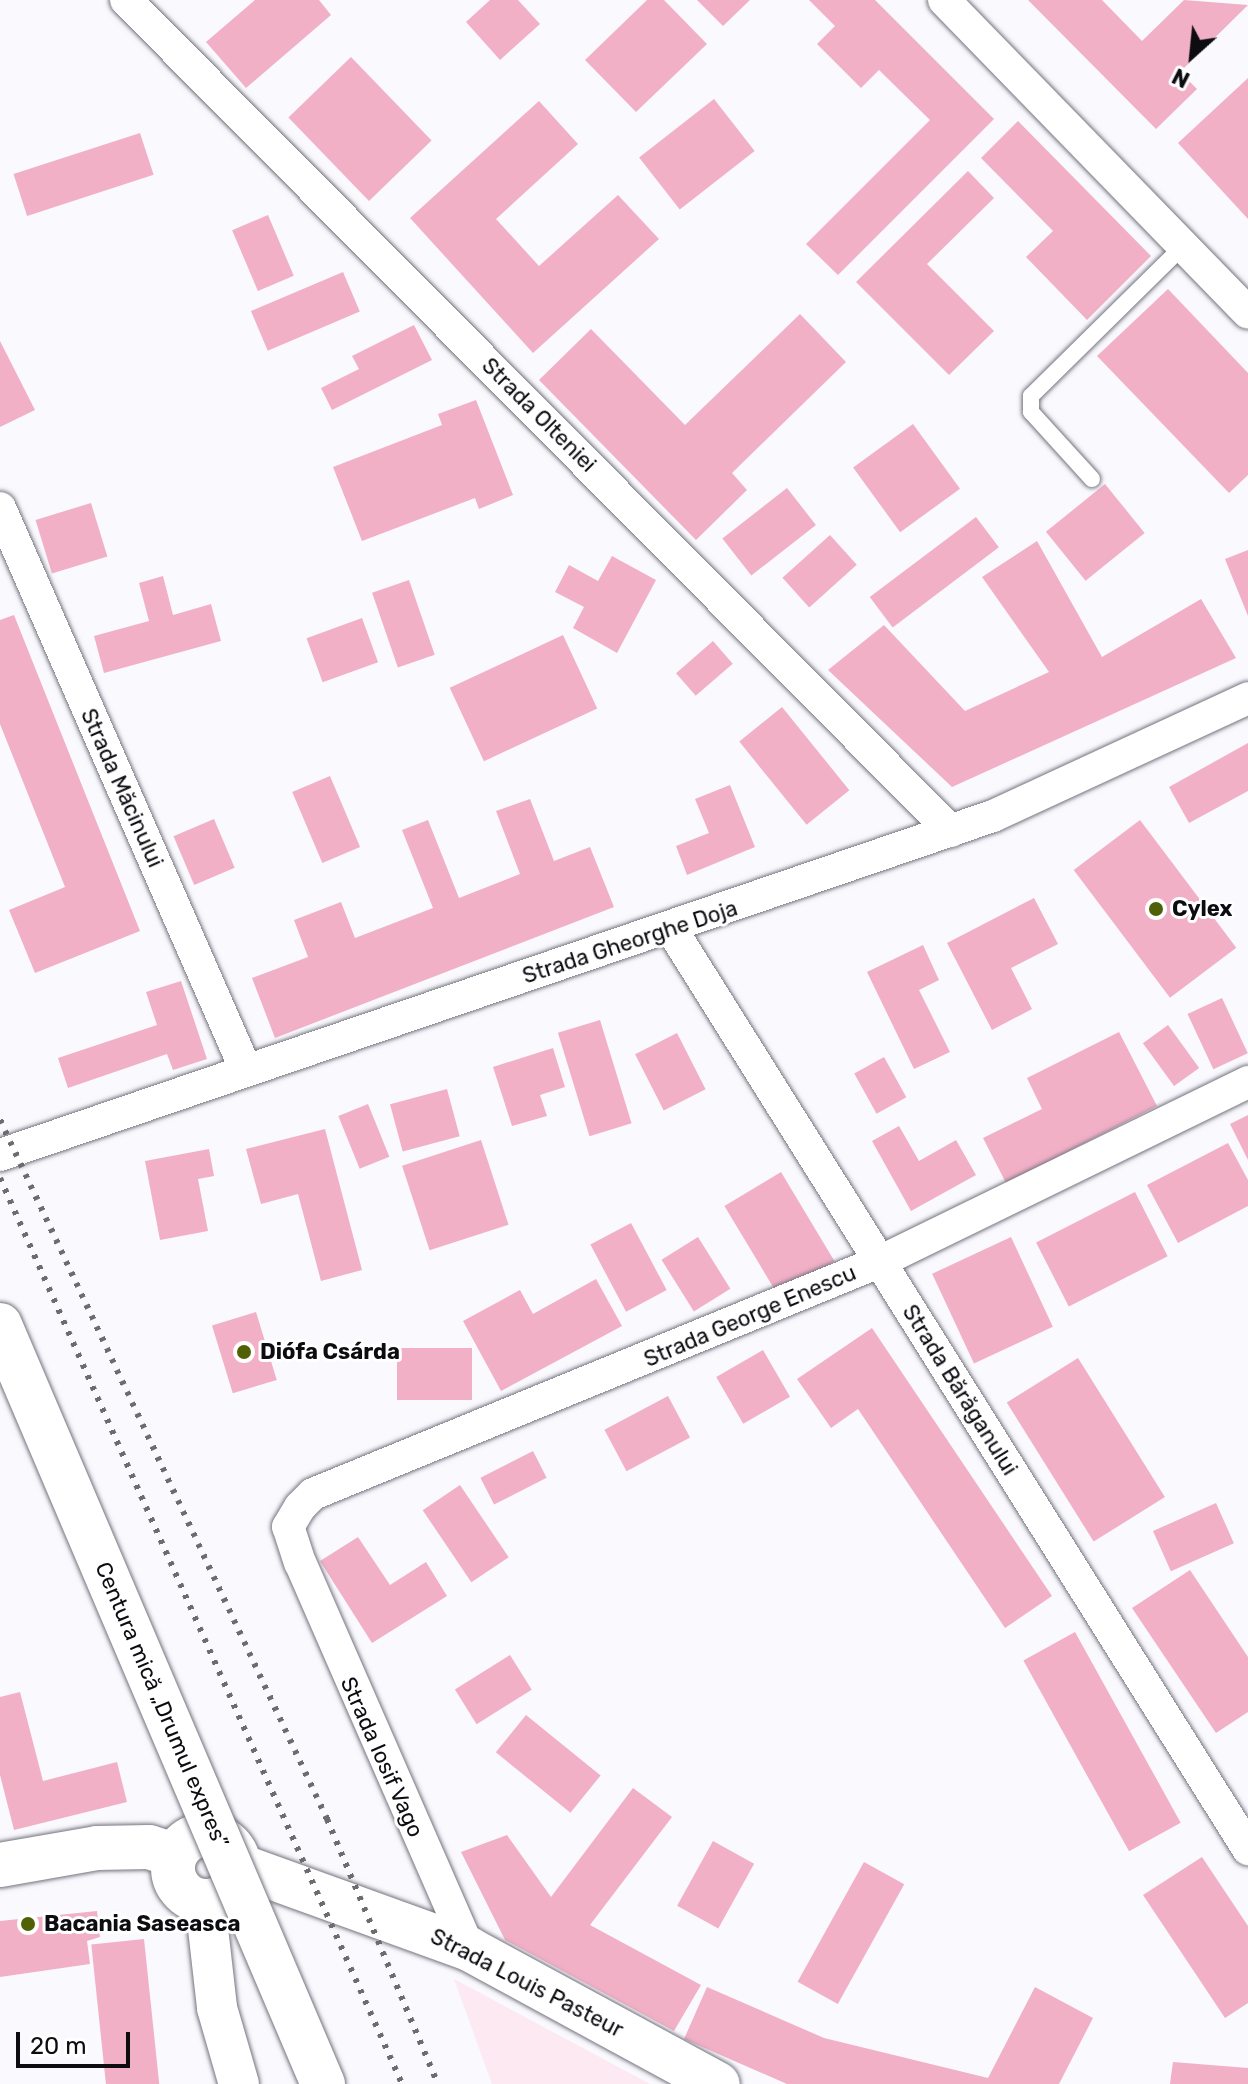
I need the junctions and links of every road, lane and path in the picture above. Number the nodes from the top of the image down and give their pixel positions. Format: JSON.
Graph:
{"nodes":[{"id":1,"x":126,"y":0,"type":"edge"},
{"id":2,"x":944,"y":0,"type":"edge"},
{"id":3,"x":1183,"y":246,"type":"junction"},
{"id":4,"x":1248,"y":313,"type":"edge"},
{"id":5,"x":1092,"y":479,"type":"dead end"},
{"id":6,"x":0,"y":508,"type":"edge"},
{"id":7,"x":1248,"y":698,"type":"edge"},
{"id":8,"x":951,"y":831,"type":"junction"},
{"id":9,"x":672,"y":930,"type":"junction"},
{"id":10,"x":245,"y":1068,"type":"junction"},
{"id":11,"x":1248,"y":1082,"type":"edge"},
{"id":12,"x":0,"y":1155,"type":"edge"},
{"id":13,"x":879,"y":1262,"type":"junction"},
{"id":14,"x":0,"y":1325,"type":"edge"},
{"id":15,"x":300,"y":1563,"type":"joint"},
{"id":16,"x":1248,"y":1849,"type":"edge"},
{"id":17,"x":174,"y":1855,"type":"junction"},
{"id":18,"x":0,"y":1865,"type":"edge"},
{"id":19,"x":240,"y":1866,"type":"junction"},
{"id":20,"x":205,"y":1902,"type":"junction"},
{"id":21,"x":469,"y":1949,"type":"junction"},
{"id":22,"x":239,"y":2084,"type":"edge"},
{"id":23,"x":323,"y":2084,"type":"edge"},
{"id":24,"x":718,"y":2084,"type":"edge"}],
"edges":[{"from":1,"to":8,"type":"street","name":"Strada Olteniei"},
{"from":2,"to":3,"type":"street"},
{"from":3,"to":4,"type":"street"},
{"from":3,"to":5,"type":"lane"},
{"from":6,"to":10,"type":"street","name":"Strada Măcinului"},
{"from":7,"to":8,"type":"street","name":"Strada Gheorghe Doja"},
{"from":8,"to":9,"type":"street","name":"Strada Gheorghe Doja"},
{"from":9,"to":10,"type":"street","name":"Strada Gheorghe Doja"},
{"from":9,"to":13,"type":"street","name":"Strada Bărăganului"},
{"from":10,"to":12,"type":"street","name":"Strada Gheorghe Doja"},
{"from":11,"to":13,"type":"street","name":"Strada George Enescu"},
{"from":13,"to":15,"type":"street","name":"Strada George Enescu"},
{"from":13,"to":16,"type":"street","name":"Strada Bărăganului"},
{"from":14,"to":23,"type":"main road","name":"Centura mică „Drumul expres”","bridge":true},
{"from":15,"to":21,"type":"street","name":"Strada Iosif Vago"},
{"from":17,"to":18,"type":"main road"},
{"from":17,"to":19,"type":"main road"},
{"from":17,"to":20,"type":"main road"},
{"from":19,"to":20,"type":"main road"},
{"from":19,"to":21,"type":"main road","name":"Strada Louis Pasteur"},
{"from":20,"to":22,"type":"street"},
{"from":21,"to":24,"type":"main road","name":"Strada Louis Pasteur"}]}
